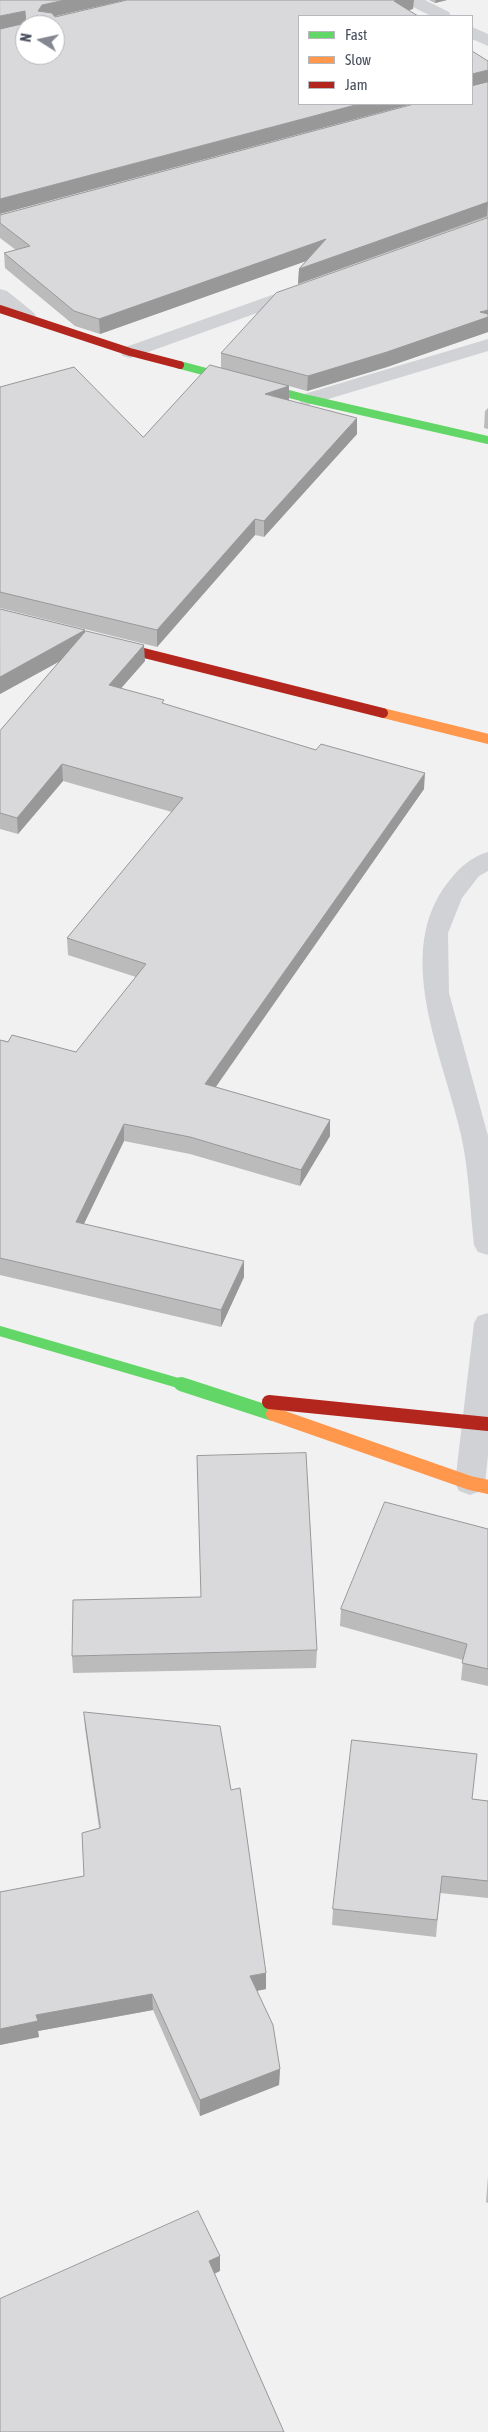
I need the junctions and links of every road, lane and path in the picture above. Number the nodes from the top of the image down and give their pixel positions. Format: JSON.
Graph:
{"nodes":[{"id":1,"x":414,"y":0,"type":"edge"},
{"id":2,"x":441,"y":15,"type":"edge"},
{"id":3,"x":473,"y":33,"type":"edge"},
{"id":4,"x":488,"y":42,"type":"edge"},
{"id":5,"x":323,"y":283,"type":"edge"},
{"id":6,"x":0,"y":295,"type":"edge"},
{"id":7,"x":0,"y":309,"type":"edge"},
{"id":8,"x":26,"y":316,"type":"junction"},
{"id":9,"x":488,"y":345,"type":"edge"},
{"id":10,"x":130,"y":352,"type":"junction"},
{"id":11,"x":308,"y":399,"type":"junction"},
{"id":12,"x":488,"y":440,"type":"edge"},
{"id":13,"x":97,"y":641,"type":"edge"},
{"id":14,"x":488,"y":740,"type":"edge"},
{"id":15,"x":488,"y":860,"type":"edge"},
{"id":16,"x":488,"y":1245,"type":"edge"},
{"id":17,"x":488,"y":1323,"type":"edge"},
{"id":18,"x":0,"y":1331,"type":"edge"},
{"id":19,"x":228,"y":1398,"type":"junction"},
{"id":20,"x":482,"y":1422,"type":"edge"},
{"id":21,"x":479,"y":1485,"type":"edge"}],
"edges":[{"from":1,"to":2,"type":"street"},
{"from":3,"to":4,"type":"street"},
{"from":5,"to":10,"type":"street"},
{"from":6,"to":8,"type":"street"},
{"from":7,"to":8,"type":"street"},
{"from":8,"to":10,"type":"street"},
{"from":9,"to":11,"type":"street"},
{"from":10,"to":11,"type":"street"},
{"from":11,"to":12,"type":"street"},
{"from":13,"to":14,"type":"street"},
{"from":15,"to":16,"type":"street"},
{"from":17,"to":20,"type":"street"},
{"from":18,"to":19,"type":"street"},
{"from":19,"to":20,"type":"street"},
{"from":19,"to":21,"type":"street"},
{"from":20,"to":21,"type":"street"}]}
